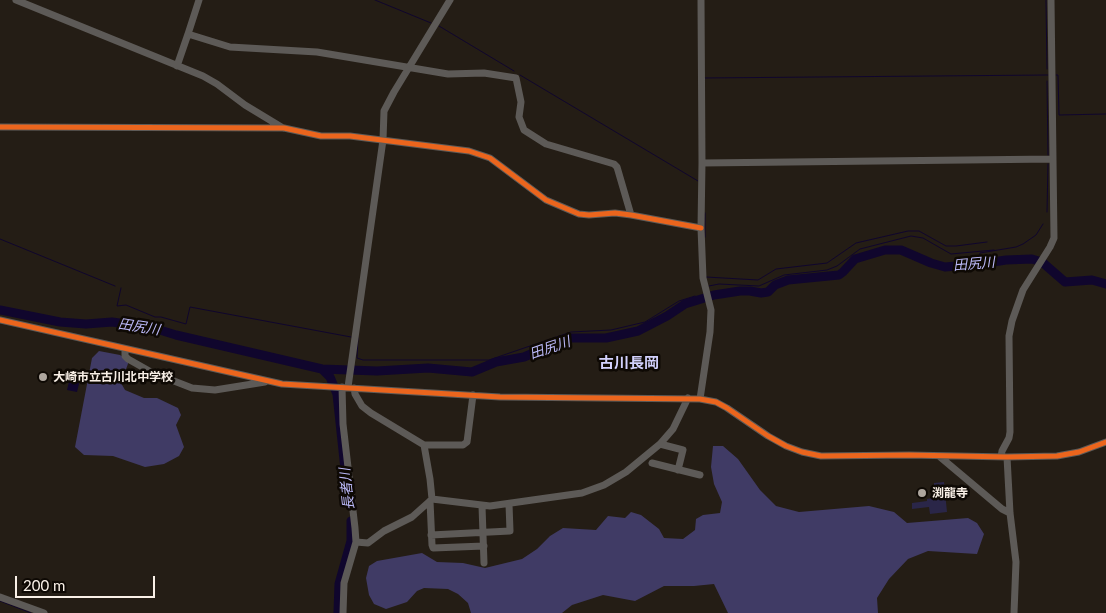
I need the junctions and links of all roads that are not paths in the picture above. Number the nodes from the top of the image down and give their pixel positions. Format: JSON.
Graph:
{"nodes":[{"id":1,"x":16,"y":0,"type":"edge"},
{"id":2,"x":199,"y":0,"type":"edge"},
{"id":3,"x":450,"y":0,"type":"edge"},
{"id":4,"x":701,"y":0,"type":"edge"},
{"id":5,"x":1051,"y":0,"type":"edge"},
{"id":6,"x":188,"y":34,"type":"junction"},
{"id":7,"x":177,"y":66,"type":"junction"},
{"id":8,"x":409,"y":68,"type":"junction"},
{"id":9,"x":0,"y":127,"type":"edge"},
{"id":10,"x":284,"y":128,"type":"junction"},
{"id":11,"x":383,"y":140,"type":"junction"},
{"id":12,"x":1053,"y":160,"type":"junction"},
{"id":13,"x":702,"y":163,"type":"junction"},
{"id":14,"x":631,"y":215,"type":"junction"},
{"id":15,"x":701,"y":228,"type":"junction"},
{"id":16,"x":0,"y":320,"type":"edge"},
{"id":17,"x":125,"y":350,"type":"junction"},
{"id":18,"x":268,"y":382,"type":"junction"},
{"id":19,"x":343,"y":387,"type":"junction"},
{"id":20,"x":473,"y":395,"type":"junction"},
{"id":21,"x":688,"y":398,"type":"junction"},
{"id":22,"x":700,"y":399,"type":"junction"},
{"id":23,"x":1106,"y":442,"type":"edge"},
{"id":24,"x":660,"y":444,"type":"junction"},
{"id":25,"x":424,"y":445,"type":"junction"},
{"id":26,"x":939,"y":456,"type":"junction"},
{"id":27,"x":1004,"y":457,"type":"junction"},
{"id":28,"x":652,"y":463,"type":"dead end"},
{"id":29,"x":678,"y":470,"type":"junction"},
{"id":30,"x":700,"y":475,"type":"dead end"},
{"id":31,"x":431,"y":500,"type":"junction"},
{"id":32,"x":509,"y":504,"type":"junction"},
{"id":33,"x":482,"y":506,"type":"junction"},
{"id":34,"x":1010,"y":513,"type":"junction"},
{"id":35,"x":483,"y":532,"type":"junction"},
{"id":36,"x":431,"y":535,"type":"junction"},
{"id":37,"x":356,"y":542,"type":"junction"},
{"id":38,"x":484,"y":546,"type":"junction"},
{"id":39,"x":484,"y":563,"type":"dead end"},
{"id":40,"x":0,"y":597,"type":"edge"},
{"id":41,"x":44,"y":613,"type":"edge"},
{"id":42,"x":343,"y":613,"type":"edge"},
{"id":43,"x":1014,"y":613,"type":"edge"}],
"edges":[{"from":1,"to":7,"type":"street"},
{"from":2,"to":6,"type":"street"},
{"from":3,"to":8,"type":"street"},
{"from":4,"to":13,"type":"street"},
{"from":5,"to":12,"type":"street"},
{"from":6,"to":7,"type":"street"},
{"from":6,"to":8,"type":"street"},
{"from":7,"to":10,"type":"street"},
{"from":8,"to":11,"type":"street"},
{"from":8,"to":14,"type":"street"},
{"from":9,"to":10,"type":"street"},
{"from":10,"to":11,"type":"street"},
{"from":11,"to":14,"type":"street"},
{"from":11,"to":19,"type":"street"},
{"from":12,"to":13,"type":"street"},
{"from":12,"to":27,"type":"street"},
{"from":13,"to":15,"type":"street"},
{"from":14,"to":15,"type":"street"},
{"from":15,"to":22,"type":"street"},
{"from":16,"to":17,"type":"street"},
{"from":17,"to":18,"type":"street"},
{"from":17,"to":18,"type":"street"},
{"from":18,"to":19,"type":"street"},
{"from":19,"to":20,"type":"street"},
{"from":19,"to":25,"type":"street"},
{"from":19,"to":37,"type":"street"},
{"from":20,"to":21,"type":"street"},
{"from":20,"to":25,"type":"street"},
{"from":21,"to":22,"type":"street"},
{"from":21,"to":24,"type":"street"},
{"from":22,"to":26,"type":"street"},
{"from":23,"to":27,"type":"street"},
{"from":24,"to":29,"type":"street"},
{"from":24,"to":32,"type":"street"},
{"from":25,"to":31,"type":"street"},
{"from":26,"to":27,"type":"street"},
{"from":26,"to":34,"type":"street"},
{"from":27,"to":34,"type":"street"},
{"from":28,"to":29,"type":"street"},
{"from":29,"to":30,"type":"street"},
{"from":31,"to":33,"type":"street"},
{"from":31,"to":36,"type":"street"},
{"from":31,"to":37,"type":"street"},
{"from":32,"to":33,"type":"street"},
{"from":32,"to":35,"type":"street"},
{"from":33,"to":35,"type":"street"},
{"from":34,"to":43,"type":"street"},
{"from":35,"to":36,"type":"street"},
{"from":35,"to":38,"type":"street"},
{"from":36,"to":38,"type":"street"},
{"from":37,"to":42,"type":"street"},
{"from":38,"to":39,"type":"street"},
{"from":40,"to":41,"type":"street"}]}
